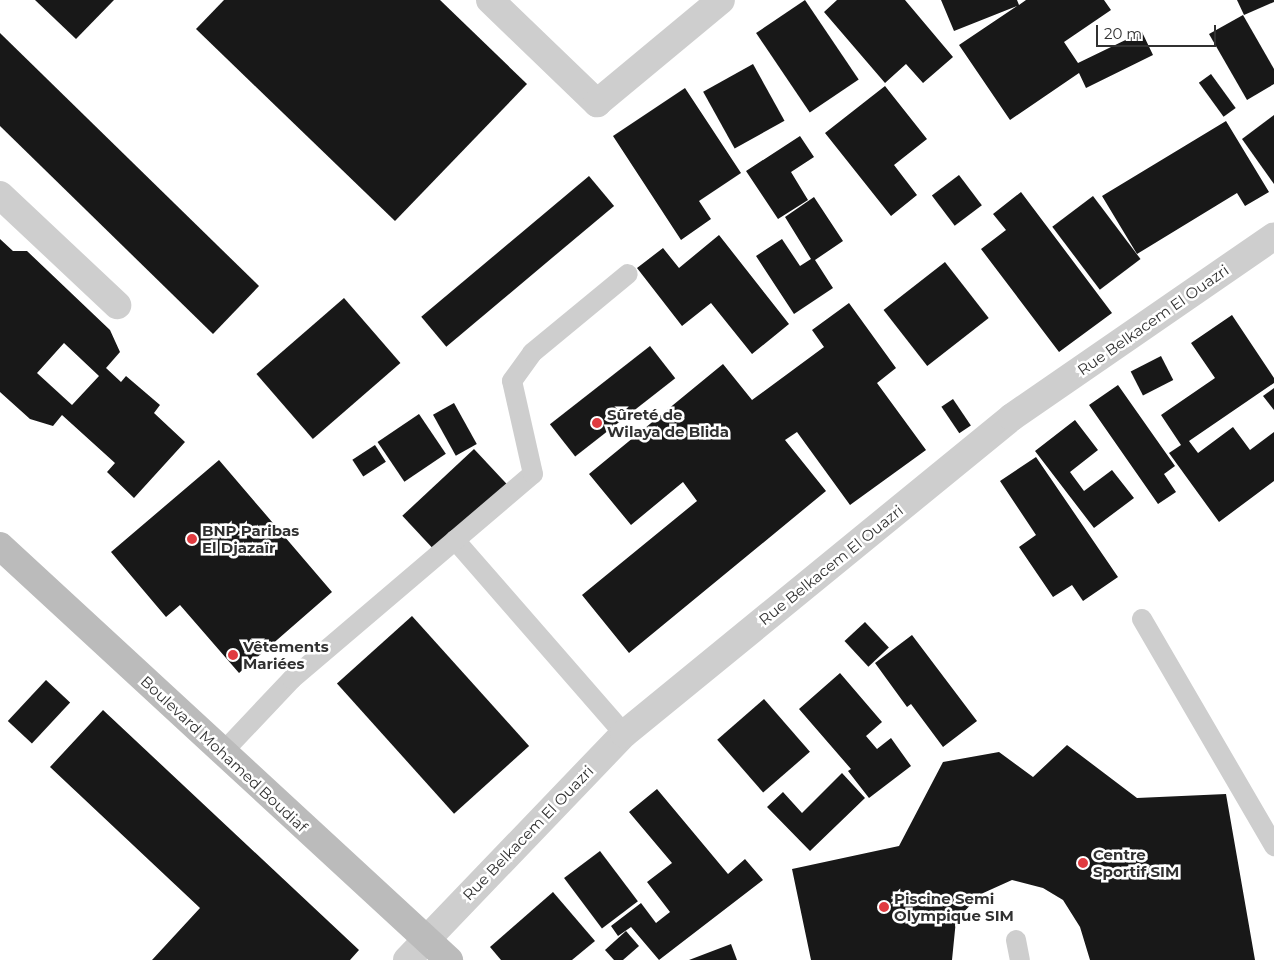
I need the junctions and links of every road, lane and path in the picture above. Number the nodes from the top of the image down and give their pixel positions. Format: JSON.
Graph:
{"nodes":[{"id":1,"x":490,"y":0,"type":"edge"},
{"id":2,"x":721,"y":0,"type":"edge"},
{"id":3,"x":0,"y":194,"type":"edge"},
{"id":4,"x":1274,"y":236,"type":"edge"},
{"id":5,"x":628,"y":274,"type":"dead end"},
{"id":6,"x":117,"y":304,"type":"dead end"},
{"id":7,"x":455,"y":540,"type":"junction"},
{"id":8,"x":0,"y":546,"type":"edge"},
{"id":9,"x":1142,"y":619,"type":"dead end"},
{"id":10,"x":624,"y":734,"type":"junction"},
{"id":11,"x":222,"y":753,"type":"junction"},
{"id":12,"x":1274,"y":846,"type":"edge"},
{"id":13,"x":426,"y":939,"type":"junction"},
{"id":14,"x":1016,"y":940,"type":"dead end"},
{"id":15,"x":407,"y":960,"type":"edge"},
{"id":16,"x":449,"y":960,"type":"edge"},
{"id":17,"x":1020,"y":960,"type":"edge"}],
"edges":[{"from":1,"to":2,"type":"street"},
{"from":3,"to":6,"type":"street"},
{"from":4,"to":10,"type":"street","name":"Rue Belkacem El Ouazri"},
{"from":5,"to":7,"type":"lane"},
{"from":7,"to":10,"type":"lane"},
{"from":7,"to":11,"type":"lane"},
{"from":8,"to":11,"type":"main road","name":"Boulevard Mohamed Boudiaf"},
{"from":9,"to":12,"type":"lane"},
{"from":10,"to":13,"type":"street","name":"Rue Belkacem El Ouazri"},
{"from":11,"to":13,"type":"main road","name":"Boulevard Mohamed Boudiaf"},
{"from":13,"to":15,"type":"street","name":"Rue Belkacem El Ouazri"},
{"from":13,"to":16,"type":"main road","name":"Boulevard Mohamed Boudiaf"},
{"from":14,"to":17,"type":"lane"}]}
